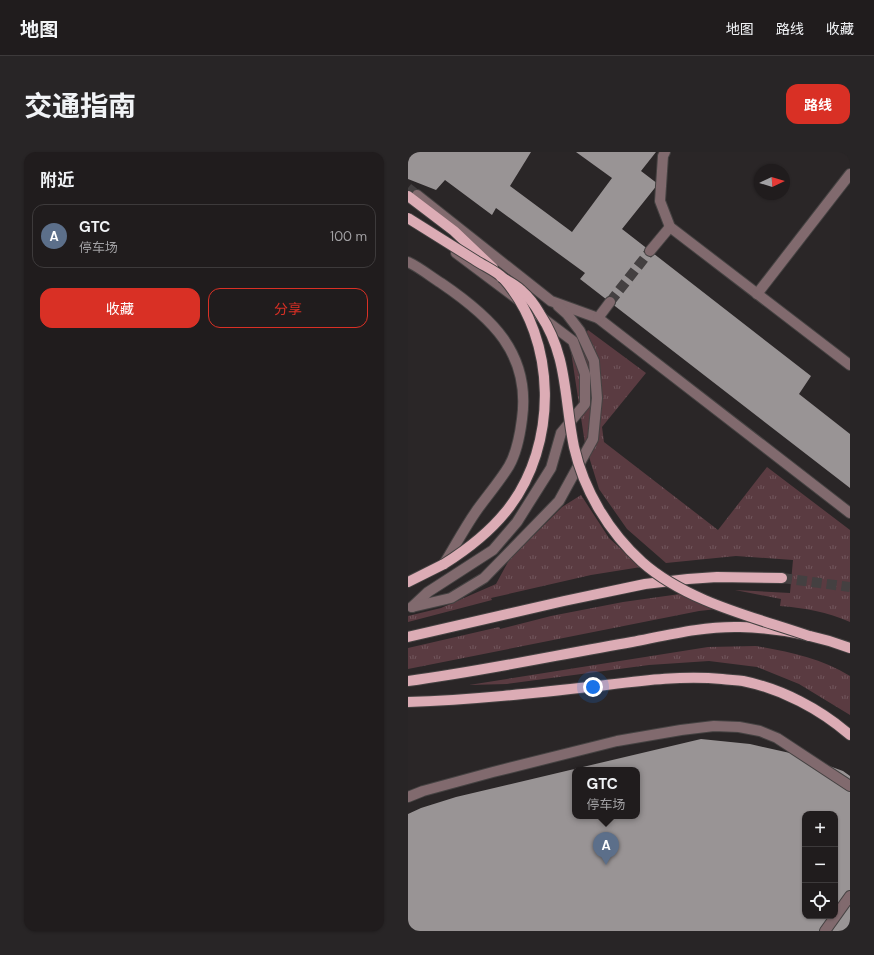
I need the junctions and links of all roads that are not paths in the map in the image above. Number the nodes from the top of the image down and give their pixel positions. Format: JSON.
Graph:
{"nodes":[{"id":1,"x":665,"y":152,"type":"edge"},
{"id":2,"x":850,"y":174,"type":"edge"},
{"id":3,"x":413,"y":195,"type":"edge"},
{"id":4,"x":408,"y":218,"type":"edge"},
{"id":5,"x":670,"y":227,"type":"junction"},
{"id":6,"x":650,"y":251,"type":"tunnel mouth"},
{"id":7,"x":408,"y":262,"type":"edge"},
{"id":8,"x":501,"y":277,"type":"junction"},
{"id":9,"x":757,"y":294,"type":"junction"},
{"id":10,"x":551,"y":301,"type":"junction"},
{"id":11,"x":610,"y":302,"type":"tunnel mouth"},
{"id":12,"x":598,"y":318,"type":"junction"},
{"id":13,"x":850,"y":365,"type":"edge"},
{"id":14,"x":850,"y":513,"type":"edge"},
{"id":15,"x":444,"y":564,"type":"junction"},
{"id":16,"x":782,"y":578,"type":"tunnel mouth"},
{"id":17,"x":408,"y":582,"type":"edge"},
{"id":18,"x":410,"y":607,"type":"edge"},
{"id":19,"x":809,"y":636,"type":"junction"},
{"id":20,"x":408,"y":637,"type":"edge"},
{"id":21,"x":850,"y":648,"type":"edge"},
{"id":22,"x":408,"y":681,"type":"edge"},
{"id":23,"x":408,"y":702,"type":"edge"},
{"id":24,"x":850,"y":735,"type":"edge"},
{"id":25,"x":850,"y":786,"type":"edge"},
{"id":26,"x":408,"y":797,"type":"edge"},
{"id":27,"x":850,"y":896,"type":"edge"},
{"id":28,"x":825,"y":931,"type":"edge"}],
"edges":[{"from":1,"to":5,"type":"street"},
{"from":2,"to":9,"type":"street"},
{"from":3,"to":8,"type":"main road","bridge":true},
{"from":3,"to":10,"type":"street"},
{"from":4,"to":8,"type":"main road","bridge":true},
{"from":4,"to":18,"type":"street"},
{"from":5,"to":6,"type":"street"},
{"from":5,"to":9,"type":"street"},
{"from":7,"to":15,"type":"street"},
{"from":8,"to":15,"type":"main road","bridge":true},
{"from":8,"to":19,"type":"main road","bridge":true},
{"from":9,"to":13,"type":"street"},
{"from":10,"to":12,"type":"street"},
{"from":10,"to":18,"type":"street"},
{"from":11,"to":12,"type":"street"},
{"from":12,"to":14,"type":"street"},
{"from":15,"to":17,"type":"main road"},
{"from":16,"to":20,"type":"main road"},
{"from":19,"to":21,"type":"main road"},
{"from":19,"to":22,"type":"main road","bridge":true},
{"from":23,"to":24,"type":"main road"},
{"from":25,"to":26,"type":"street"},
{"from":27,"to":28,"type":"street"}]}
